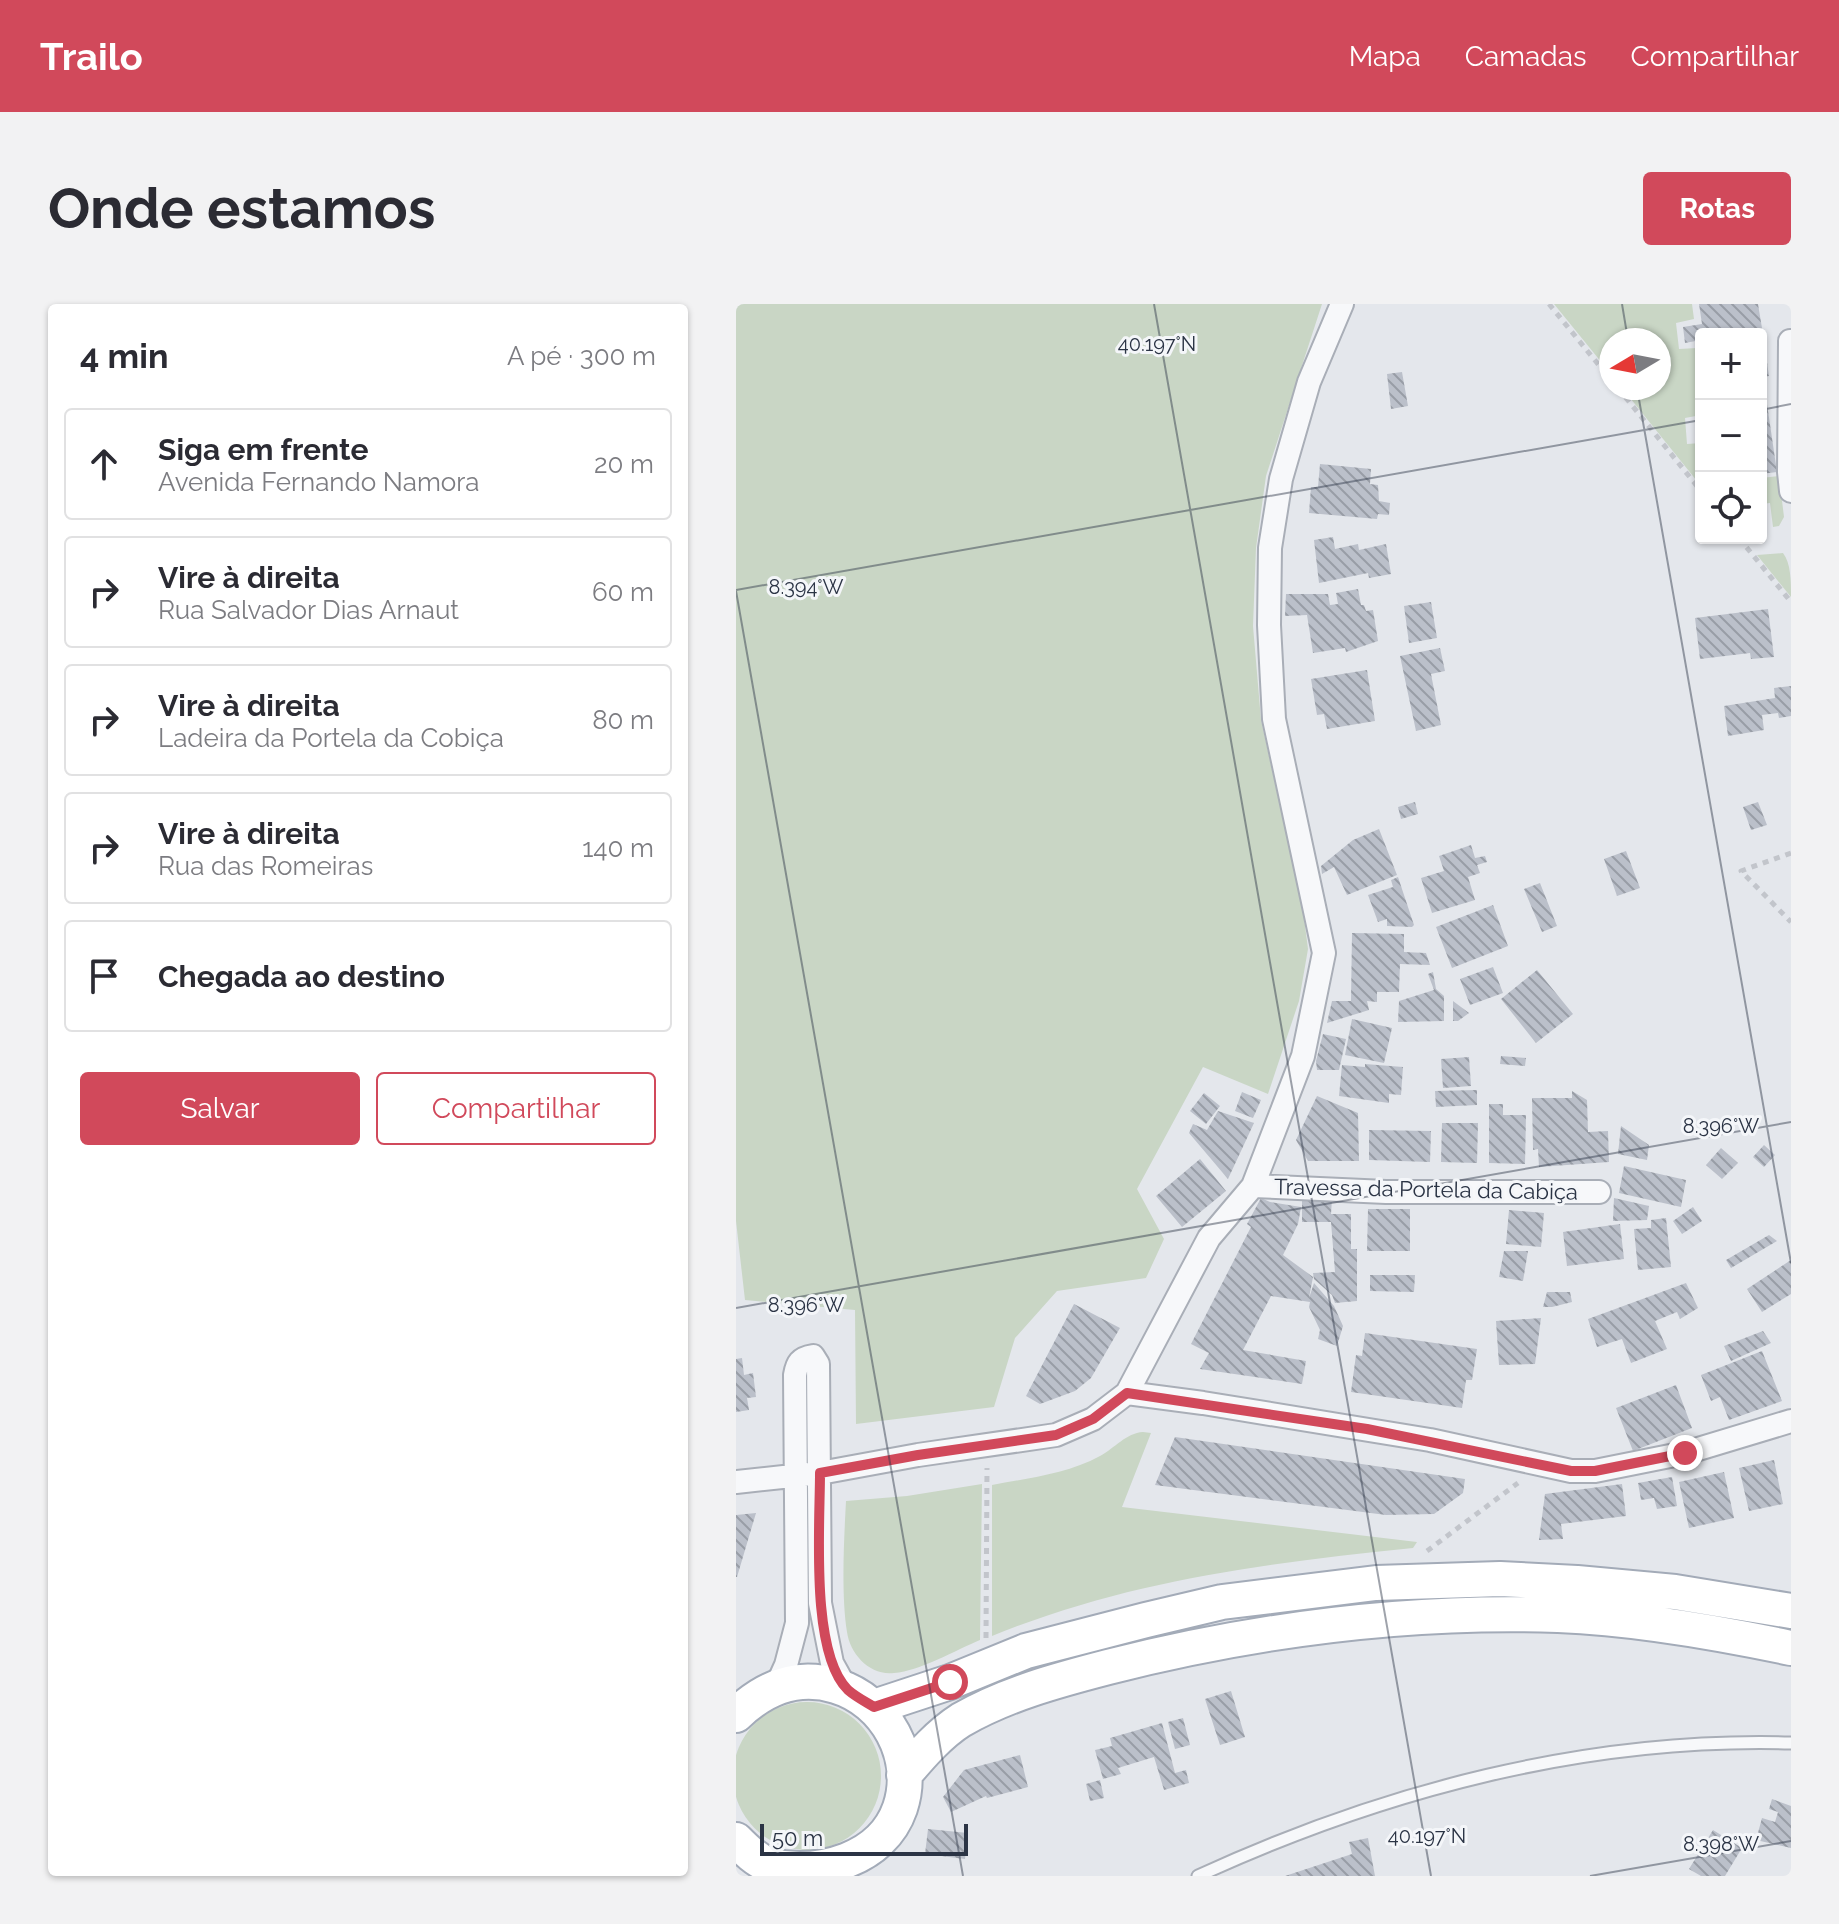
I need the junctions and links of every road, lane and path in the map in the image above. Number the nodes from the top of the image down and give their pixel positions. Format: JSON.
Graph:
{"nodes":[{"id":1,"x":1342,"y":304,"type":"edge"},
{"id":2,"x":1549,"y":304,"type":"edge"},
{"id":3,"x":1790,"y":341,"type":"edge"},
{"id":4,"x":1599,"y":365,"type":"edge"},
{"id":5,"x":1628,"y":400,"type":"edge"},
{"id":6,"x":1695,"y":484,"type":"edge"},
{"id":7,"x":1791,"y":491,"type":"edge"},
{"id":8,"x":1744,"y":544,"type":"edge"},
{"id":9,"x":1791,"y":602,"type":"edge"},
{"id":10,"x":1791,"y":853,"type":"edge"},
{"id":11,"x":1791,"y":922,"type":"edge"},
{"id":12,"x":1253,"y":1186,"type":"junction"},
{"id":13,"x":1599,"y":1192,"type":"dead end"},
{"id":14,"x":1127,"y":1393,"type":"junction"},
{"id":15,"x":1791,"y":1421,"type":"edge"},
{"id":16,"x":987,"y":1447,"type":"junction"},
{"id":17,"x":1542,"y":1466,"type":"junction"},
{"id":18,"x":820,"y":1473,"type":"junction"},
{"id":19,"x":796,"y":1476,"type":"junction"},
{"id":20,"x":736,"y":1482,"type":"edge"},
{"id":21,"x":1417,"y":1558,"type":"dead end"},
{"id":22,"x":1791,"y":1611,"type":"edge"},
{"id":23,"x":986,"y":1643,"type":"dead end"},
{"id":24,"x":1791,"y":1648,"type":"edge"},
{"id":25,"x":776,"y":1687,"type":"junction"},
{"id":26,"x":861,"y":1698,"type":"junction"},
{"id":27,"x":736,"y":1715,"type":"edge"},
{"id":28,"x":1791,"y":1743,"type":"edge"},
{"id":29,"x":904,"y":1775,"type":"junction"},
{"id":30,"x":741,"y":1850,"type":"edge"},
{"id":31,"x":1198,"y":1876,"type":"edge"}],
"edges":[{"from":1,"to":12,"type":"street"},
{"from":2,"to":4,"type":"path"},
{"from":3,"to":7,"type":"street"},
{"from":5,"to":6,"type":"path"},
{"from":8,"to":9,"type":"path"},
{"from":10,"to":11,"type":"path"},
{"from":12,"to":13,"type":"street","name":"Travessa da Portela da Cabiça"},
{"from":12,"to":14,"type":"street"},
{"from":14,"to":16,"type":"street"},
{"from":14,"to":17,"type":"street"},
{"from":15,"to":17,"type":"street"},
{"from":16,"to":18,"type":"street"},
{"from":16,"to":23,"type":"path"},
{"from":17,"to":21,"type":"path"},
{"from":18,"to":19,"type":"street"},
{"from":18,"to":19,"type":"street"},
{"from":18,"to":26,"type":"street"},
{"from":19,"to":20,"type":"street"},
{"from":19,"to":25,"type":"street"},
{"from":22,"to":26,"type":"main road"},
{"from":24,"to":29,"type":"main road"},
{"from":25,"to":26,"type":"main road"},
{"from":25,"to":27,"type":"main road"},
{"from":26,"to":29,"type":"main road"},
{"from":28,"to":31,"type":"lane"},
{"from":29,"to":30,"type":"main road"}]}
